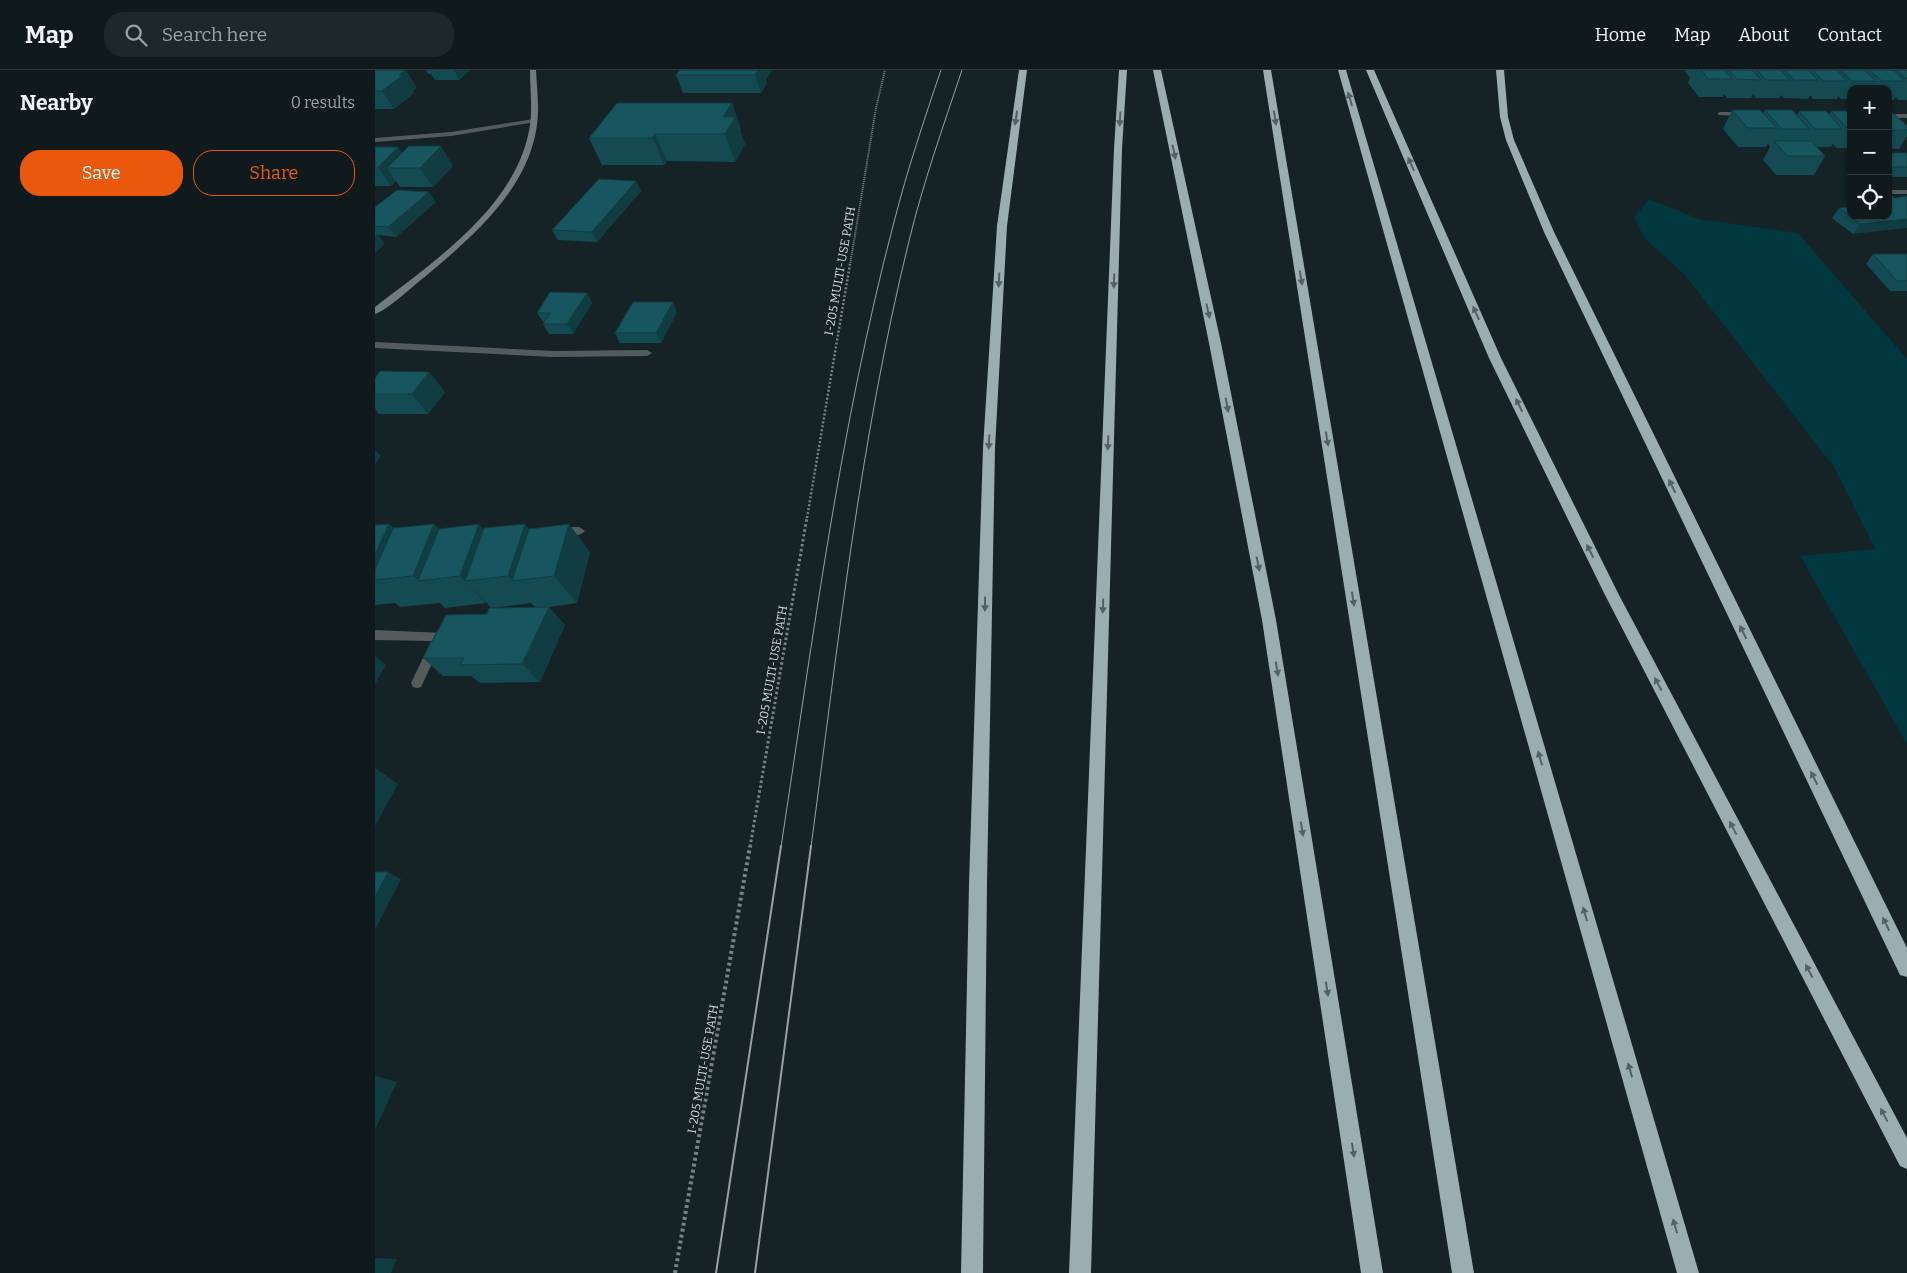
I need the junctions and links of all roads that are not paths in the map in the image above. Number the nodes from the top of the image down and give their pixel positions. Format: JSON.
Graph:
{"nodes":[{"id":1,"x":533,"y":70,"type":"edge"},
{"id":2,"x":1023,"y":70,"type":"edge"},
{"id":3,"x":1123,"y":70,"type":"edge"},
{"id":4,"x":1157,"y":70,"type":"edge"},
{"id":5,"x":1267,"y":70,"type":"edge"},
{"id":6,"x":1342,"y":70,"type":"edge"},
{"id":7,"x":1370,"y":70,"type":"edge"},
{"id":8,"x":1500,"y":70,"type":"edge"},
{"id":9,"x":1720,"y":114,"type":"dead end"},
{"id":10,"x":1758,"y":114,"type":"edge"},
{"id":11,"x":1892,"y":116,"type":"edge"},
{"id":12,"x":1907,"y":116,"type":"edge"},
{"id":13,"x":534,"y":121,"type":"junction"},
{"id":14,"x":375,"y":140,"type":"edge"},
{"id":15,"x":1892,"y":192,"type":"edge"},
{"id":16,"x":1907,"y":192,"type":"edge"},
{"id":17,"x":375,"y":311,"type":"edge"},
{"id":18,"x":375,"y":345,"type":"edge"},
{"id":19,"x":647,"y":353,"type":"dead end"},
{"id":20,"x":550,"y":531,"type":"edge"},
{"id":21,"x":579,"y":531,"type":"dead end"},
{"id":22,"x":375,"y":635,"type":"edge"},
{"id":23,"x":417,"y":683,"type":"dead end"},
{"id":24,"x":1907,"y":968,"type":"edge"},
{"id":25,"x":1907,"y":1158,"type":"edge"},
{"id":26,"x":972,"y":1273,"type":"edge"},
{"id":27,"x":1080,"y":1273,"type":"edge"},
{"id":28,"x":1372,"y":1273,"type":"edge"},
{"id":29,"x":1463,"y":1273,"type":"edge"},
{"id":30,"x":1688,"y":1273,"type":"edge"}],
"edges":[{"from":1,"to":13,"type":"street"},
{"from":2,"to":26,"type":"highway","one_way":true},
{"from":3,"to":27,"type":"highway","one_way":true},
{"from":4,"to":28,"type":"highway","one_way":true},
{"from":5,"to":29,"type":"highway","one_way":true},
{"from":30,"to":6,"type":"highway","one_way":true},
{"from":25,"to":7,"type":"highway","one_way":true},
{"from":24,"to":8,"type":"highway","one_way":true},
{"from":9,"to":10,"type":"street"},
{"from":11,"to":12,"type":"street"},
{"from":13,"to":14,"type":"street"},
{"from":13,"to":17,"type":"street"},
{"from":15,"to":16,"type":"street"},
{"from":18,"to":19,"type":"street"},
{"from":20,"to":21,"type":"street"},
{"from":22,"to":23,"type":"street"}]}
